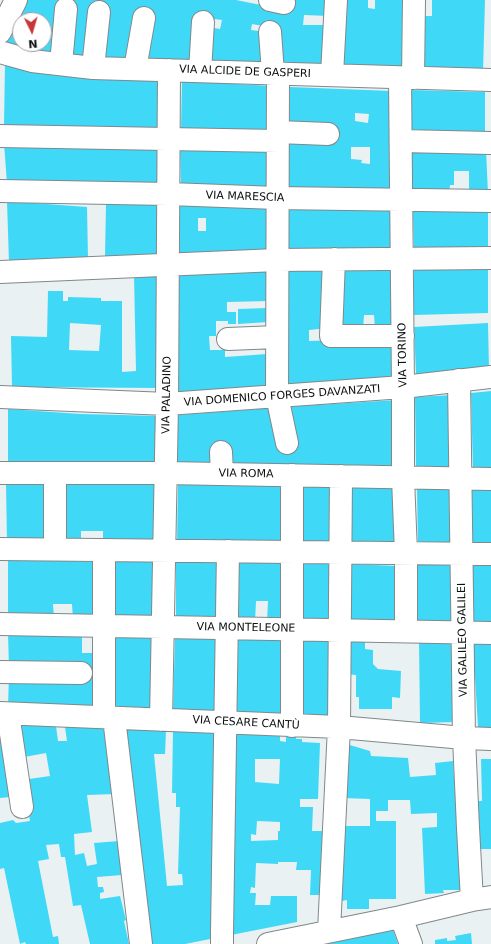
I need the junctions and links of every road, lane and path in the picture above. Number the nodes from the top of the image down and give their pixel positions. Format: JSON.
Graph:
{"nodes":[{"id":1,"x":16,"y":0,"type":"edge"},
{"id":2,"x":336,"y":0,"type":"edge"},
{"id":3,"x":414,"y":0,"type":"edge"},
{"id":4,"x":66,"y":9,"type":"dead end"},
{"id":5,"x":99,"y":12,"type":"dead end"},
{"id":6,"x":144,"y":18,"type":"dead end"},
{"id":7,"x":203,"y":22,"type":"dead end"},
{"id":8,"x":0,"y":32,"type":"edge"},
{"id":9,"x":270,"y":32,"type":"dead end"},
{"id":10,"x":0,"y":52,"type":"edge"},
{"id":11,"x":61,"y":64,"type":"junction"},
{"id":12,"x":93,"y":68,"type":"junction"},
{"id":13,"x":136,"y":69,"type":"junction"},
{"id":14,"x":169,"y":70,"type":"junction"},
{"id":15,"x":200,"y":70,"type":"junction"},
{"id":16,"x":275,"y":73,"type":"junction"},
{"id":17,"x":332,"y":75,"type":"junction"},
{"id":18,"x":406,"y":78,"type":"junction"},
{"id":19,"x":491,"y":80,"type":"edge"},
{"id":20,"x":328,"y":134,"type":"dead end"},
{"id":21,"x":0,"y":136,"type":"edge"},
{"id":22,"x":278,"y":137,"type":"junction"},
{"id":23,"x":169,"y":139,"type":"junction"},
{"id":24,"x":401,"y":141,"type":"junction"},
{"id":25,"x":491,"y":142,"type":"edge"},
{"id":26,"x":0,"y":191,"type":"edge"},
{"id":27,"x":169,"y":194,"type":"junction"},
{"id":28,"x":277,"y":198,"type":"junction"},
{"id":29,"x":401,"y":200,"type":"junction"},
{"id":30,"x":491,"y":201,"type":"edge"},
{"id":31,"x":402,"y":258,"type":"junction"},
{"id":32,"x":491,"y":258,"type":"edge"},
{"id":33,"x":277,"y":260,"type":"junction"},
{"id":34,"x":334,"y":260,"type":"junction"},
{"id":35,"x":168,"y":266,"type":"junction"},
{"id":36,"x":0,"y":272,"type":"edge"},
{"id":37,"x":403,"y":336,"type":"junction"},
{"id":38,"x":277,"y":337,"type":"junction"},
{"id":39,"x":228,"y":339,"type":"dead end"},
{"id":40,"x":491,"y":377,"type":"edge"},
{"id":41,"x":459,"y":380,"type":"junction"},
{"id":42,"x":403,"y":387,"type":"junction"},
{"id":43,"x":277,"y":396,"type":"junction"},
{"id":44,"x":0,"y":397,"type":"edge"},
{"id":45,"x":167,"y":404,"type":"junction"},
{"id":46,"x":287,"y":443,"type":"dead end"},
{"id":47,"x":221,"y":452,"type":"dead end"},
{"id":48,"x":0,"y":473,"type":"edge"},
{"id":49,"x":55,"y":473,"type":"junction"},
{"id":50,"x":166,"y":473,"type":"junction"},
{"id":51,"x":222,"y":474,"type":"junction"},
{"id":52,"x":292,"y":475,"type":"junction"},
{"id":53,"x":341,"y":476,"type":"junction"},
{"id":54,"x":403,"y":478,"type":"junction"},
{"id":55,"x":460,"y":478,"type":"junction"},
{"id":56,"x":491,"y":479,"type":"edge"},
{"id":57,"x":55,"y":537,"type":"dead end"},
{"id":58,"x":0,"y":549,"type":"edge"},
{"id":59,"x":104,"y":550,"type":"junction"},
{"id":60,"x":164,"y":550,"type":"junction"},
{"id":61,"x":228,"y":551,"type":"junction"},
{"id":62,"x":292,"y":552,"type":"junction"},
{"id":63,"x":340,"y":552,"type":"junction"},
{"id":64,"x":406,"y":553,"type":"junction"},
{"id":65,"x":462,"y":554,"type":"junction"},
{"id":66,"x":491,"y":554,"type":"edge"},
{"id":67,"x":0,"y":624,"type":"edge"},
{"id":68,"x":104,"y":626,"type":"junction"},
{"id":69,"x":163,"y":626,"type":"junction"},
{"id":70,"x":227,"y":628,"type":"junction"},
{"id":71,"x":292,"y":629,"type":"junction"},
{"id":72,"x":340,"y":630,"type":"junction"},
{"id":73,"x":406,"y":631,"type":"junction"},
{"id":74,"x":463,"y":632,"type":"junction"},
{"id":75,"x":491,"y":633,"type":"edge"},
{"id":76,"x":0,"y":672,"type":"edge"},
{"id":77,"x":81,"y":673,"type":"dead end"},
{"id":78,"x":4,"y":713,"type":"edge"},
{"id":79,"x":109,"y":718,"type":"junction"},
{"id":80,"x":161,"y":720,"type":"junction"},
{"id":81,"x":226,"y":722,"type":"junction"},
{"id":82,"x":292,"y":726,"type":"junction"},
{"id":83,"x":339,"y":727,"type":"junction"},
{"id":84,"x":464,"y":738,"type":"junction"},
{"id":85,"x":491,"y":739,"type":"edge"},
{"id":86,"x":22,"y":807,"type":"dead end"},
{"id":87,"x":482,"y":899,"type":"edge"},
{"id":88,"x":401,"y":917,"type":"junction"},
{"id":89,"x":318,"y":937,"type":"edge"},
{"id":90,"x":141,"y":944,"type":"edge"},
{"id":91,"x":222,"y":944,"type":"edge"},
{"id":92,"x":268,"y":944,"type":"edge"},
{"id":93,"x":411,"y":944,"type":"edge"}],
"edges":[{"from":1,"to":8,"type":"street"},
{"from":2,"to":17,"type":"street"},
{"from":3,"to":18,"type":"street","name":"VIA TORINO"},
{"from":4,"to":11,"type":"street"},
{"from":5,"to":12,"type":"street"},
{"from":6,"to":13,"type":"street"},
{"from":7,"to":15,"type":"street"},
{"from":9,"to":16,"type":"street"},
{"from":10,"to":11,"type":"street","name":"VIA ALCIDE DE GASPERI"},
{"from":11,"to":12,"type":"street","name":"VIA ALCIDE DE GASPERI"},
{"from":12,"to":13,"type":"street","name":"VIA ALCIDE DE GASPERI"},
{"from":13,"to":14,"type":"street","name":"VIA ALCIDE DE GASPERI"},
{"from":14,"to":15,"type":"street","name":"VIA ALCIDE DE GASPERI"},
{"from":14,"to":23,"type":"street","name":"VIA PALADINO"},
{"from":15,"to":16,"type":"street","name":"VIA ALCIDE DE GASPERI"},
{"from":16,"to":17,"type":"street","name":"VIA ALCIDE DE GASPERI"},
{"from":16,"to":22,"type":"street"},
{"from":17,"to":18,"type":"street","name":"VIA ALCIDE DE GASPERI"},
{"from":18,"to":19,"type":"street","name":"VIA ALCIDE DE GASPERI"},
{"from":18,"to":24,"type":"street","name":"VIA TORINO"},
{"from":20,"to":22,"type":"street"},
{"from":21,"to":23,"type":"street"},
{"from":22,"to":23,"type":"street"},
{"from":22,"to":28,"type":"street"},
{"from":23,"to":27,"type":"street","name":"VIA PALADINO"},
{"from":24,"to":25,"type":"street"},
{"from":24,"to":29,"type":"street","name":"VIA TORINO"},
{"from":26,"to":27,"type":"street","name":"VIA MARESCIA"},
{"from":27,"to":28,"type":"street","name":"VIA MARESCIA"},
{"from":27,"to":35,"type":"street","name":"VIA PALADINO"},
{"from":28,"to":29,"type":"street","name":"VIA MARESCIA"},
{"from":28,"to":33,"type":"street"},
{"from":29,"to":30,"type":"street","name":"VIA MARESCIA"},
{"from":29,"to":31,"type":"street","name":"VIA TORINO"},
{"from":31,"to":32,"type":"street"},
{"from":31,"to":34,"type":"street"},
{"from":31,"to":37,"type":"street","name":"VIA TORINO"},
{"from":33,"to":34,"type":"street"},
{"from":33,"to":35,"type":"street"},
{"from":33,"to":38,"type":"street"},
{"from":34,"to":37,"type":"street"},
{"from":35,"to":36,"type":"street"},
{"from":35,"to":45,"type":"street","name":"VIA PALADINO"},
{"from":37,"to":42,"type":"street","name":"VIA TORINO"},
{"from":38,"to":39,"type":"street"},
{"from":38,"to":43,"type":"street"},
{"from":40,"to":41,"type":"street","name":"VIA DOMENICO FORGES DAVANZATI"},
{"from":41,"to":42,"type":"street","name":"VIA DOMENICO FORGES DAVANZATI"},
{"from":41,"to":55,"type":"street","name":"VIA GALILEO GALILEI"},
{"from":42,"to":43,"type":"street","name":"VIA DOMENICO FORGES DAVANZATI"},
{"from":42,"to":54,"type":"street","name":"VIA TORINO"},
{"from":43,"to":45,"type":"street","name":"VIA DOMENICO FORGES DAVANZATI"},
{"from":43,"to":46,"type":"street"},
{"from":44,"to":45,"type":"street","name":"VIA DOMENICO FORGES DAVANZATI"},
{"from":45,"to":50,"type":"street","name":"VIA PALADINO"},
{"from":47,"to":51,"type":"street"},
{"from":48,"to":49,"type":"street","name":"VIA ROMA"},
{"from":49,"to":50,"type":"street","name":"VIA ROMA"},
{"from":49,"to":57,"type":"street"},
{"from":50,"to":51,"type":"street","name":"VIA ROMA"},
{"from":50,"to":60,"type":"street","name":"VIA PALADINO"},
{"from":51,"to":52,"type":"street","name":"VIA ROMA"},
{"from":52,"to":53,"type":"street","name":"VIA ROMA"},
{"from":52,"to":62,"type":"street"},
{"from":53,"to":54,"type":"street","name":"VIA ROMA"},
{"from":53,"to":63,"type":"street"},
{"from":54,"to":55,"type":"street","name":"VIA ROMA"},
{"from":54,"to":64,"type":"street","name":"VIA TORINO"},
{"from":55,"to":56,"type":"street","name":"VIA ROMA"},
{"from":55,"to":65,"type":"street","name":"VIA GALILEO GALILEI"},
{"from":58,"to":59,"type":"street"},
{"from":59,"to":60,"type":"street"},
{"from":59,"to":68,"type":"street"},
{"from":60,"to":61,"type":"street"},
{"from":60,"to":69,"type":"street","name":"VIA PALADINO"},
{"from":61,"to":62,"type":"street"},
{"from":61,"to":70,"type":"street"},
{"from":62,"to":63,"type":"street"},
{"from":62,"to":71,"type":"street"},
{"from":63,"to":64,"type":"street"},
{"from":63,"to":72,"type":"street"},
{"from":64,"to":65,"type":"street"},
{"from":64,"to":73,"type":"street","name":"VIA TORINO"},
{"from":65,"to":66,"type":"street"},
{"from":65,"to":74,"type":"street","name":"VIA GALILEO GALILEI"},
{"from":67,"to":68,"type":"street","name":"VIA MONTELEONE"},
{"from":68,"to":69,"type":"street","name":"VIA MONTELEONE"},
{"from":68,"to":79,"type":"street"},
{"from":69,"to":70,"type":"street","name":"VIA MONTELEONE"},
{"from":69,"to":80,"type":"street","name":"VIA PALADINO"},
{"from":70,"to":71,"type":"street","name":"VIA MONTELEONE"},
{"from":70,"to":81,"type":"street"},
{"from":71,"to":72,"type":"street","name":"VIA MONTELEONE"},
{"from":71,"to":82,"type":"street"},
{"from":72,"to":73,"type":"street","name":"VIA MONTELEONE"},
{"from":72,"to":83,"type":"street"},
{"from":73,"to":74,"type":"street","name":"VIA MONTELEONE"},
{"from":74,"to":75,"type":"street","name":"VIA MONTELEONE"},
{"from":74,"to":84,"type":"street","name":"VIA GALILEO GALILEI"},
{"from":76,"to":77,"type":"street"},
{"from":78,"to":79,"type":"street","name":"VIA CESARE CANTÙ"},
{"from":78,"to":86,"type":"street"},
{"from":79,"to":80,"type":"street","name":"VIA CESARE CANTÙ"},
{"from":79,"to":90,"type":"street"},
{"from":80,"to":81,"type":"street","name":"VIA CESARE CANTÙ"},
{"from":81,"to":82,"type":"street","name":"VIA CESARE CANTÙ"},
{"from":81,"to":91,"type":"street"},
{"from":82,"to":83,"type":"street","name":"VIA CESARE CANTÙ"},
{"from":83,"to":84,"type":"street","name":"VIA CESARE CANTÙ"},
{"from":83,"to":89,"type":"street"},
{"from":84,"to":85,"type":"street","name":"VIA CESARE CANTÙ"},
{"from":84,"to":87,"type":"street","name":"VIA GALILEO GALILEI"},
{"from":87,"to":88,"type":"street"},
{"from":88,"to":89,"type":"street"},
{"from":88,"to":93,"type":"street"},
{"from":89,"to":92,"type":"street"}]}
